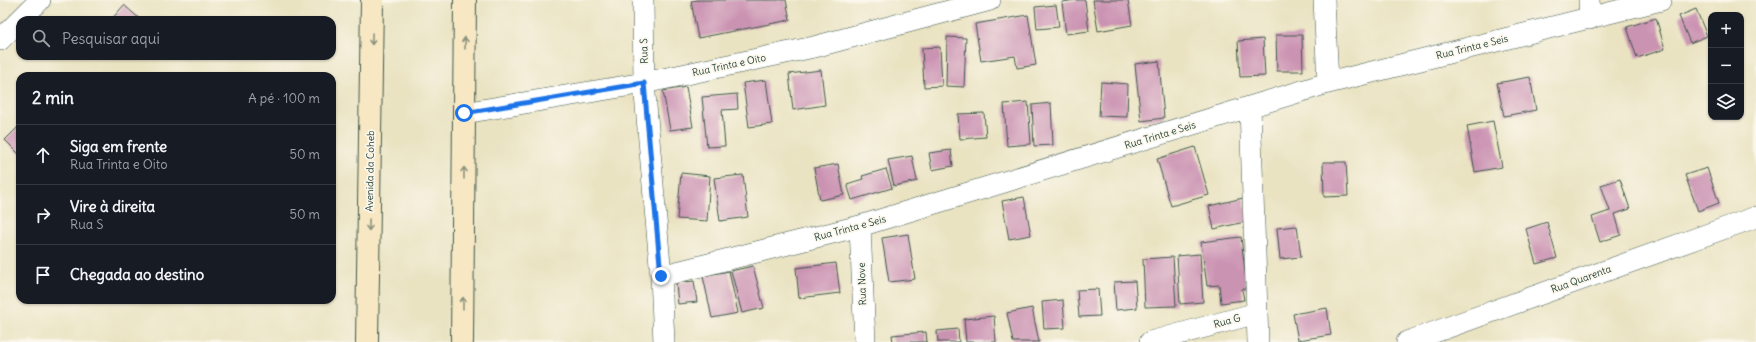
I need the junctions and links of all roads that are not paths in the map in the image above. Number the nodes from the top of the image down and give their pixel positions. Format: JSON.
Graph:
{"nodes":[{"id":1,"x":40,"y":0,"type":"edge"},
{"id":2,"x":372,"y":0,"type":"edge"},
{"id":3,"x":465,"y":0,"type":"edge"},
{"id":4,"x":643,"y":0,"type":"edge"},
{"id":5,"x":990,"y":0,"type":"edge"},
{"id":6,"x":1324,"y":0,"type":"edge"},
{"id":7,"x":1661,"y":0,"type":"edge"},
{"id":8,"x":1589,"y":9,"type":"edge"},
{"id":9,"x":24,"y":16,"type":"edge"},
{"id":10,"x":16,"y":24,"type":"edge"},
{"id":11,"x":0,"y":40,"type":"edge"},
{"id":12,"x":644,"y":83,"type":"junction"},
{"id":13,"x":1328,"y":83,"type":"junction"},
{"id":14,"x":1250,"y":107,"type":"junction"},
{"id":15,"x":464,"y":113,"type":"junction"},
{"id":16,"x":1756,"y":216,"type":"edge"},
{"id":17,"x":860,"y":226,"type":"junction"},
{"id":18,"x":661,"y":276,"type":"junction"},
{"id":19,"x":1257,"y":313,"type":"junction"},
{"id":20,"x":367,"y":342,"type":"edge"},
{"id":21,"x":462,"y":342,"type":"edge"},
{"id":22,"x":664,"y":342,"type":"edge"},
{"id":23,"x":865,"y":342,"type":"edge"},
{"id":24,"x":1150,"y":342,"type":"edge"},
{"id":25,"x":1258,"y":342,"type":"edge"},
{"id":26,"x":1407,"y":342,"type":"edge"}],
"edges":[{"from":1,"to":9,"type":"street"},
{"from":2,"to":20,"type":"main road","name":"Avenida da Coheb","one_way":true},
{"from":15,"to":3,"type":"main road","one_way":true},
{"from":4,"to":12,"type":"street","name":"Rua S"},
{"from":5,"to":12,"type":"street","name":"Rua Trinta e Oito"},
{"from":6,"to":13,"type":"street"},
{"from":7,"to":8,"type":"street","name":"Rua Trinta e Seis"},
{"from":8,"to":13,"type":"street","name":"Rua Trinta e Seis"},
{"from":10,"to":11,"type":"street"},
{"from":12,"to":15,"type":"street","name":"Rua Trinta e Oito"},
{"from":12,"to":18,"type":"street","name":"Rua S"},
{"from":13,"to":14,"type":"street","name":"Rua Trinta e Seis"},
{"from":14,"to":17,"type":"street","name":"Rua Trinta e Seis"},
{"from":14,"to":19,"type":"street"},
{"from":21,"to":15,"type":"main road","one_way":true},
{"from":16,"to":26,"type":"street","name":"Rua Quarenta"},
{"from":17,"to":18,"type":"street","name":"Rua Trinta e Seis"},
{"from":17,"to":23,"type":"street","name":"Rua Nove"},
{"from":18,"to":22,"type":"street","name":"Rua S"},
{"from":19,"to":24,"type":"street","name":"Rua G"},
{"from":19,"to":25,"type":"street"}]}
